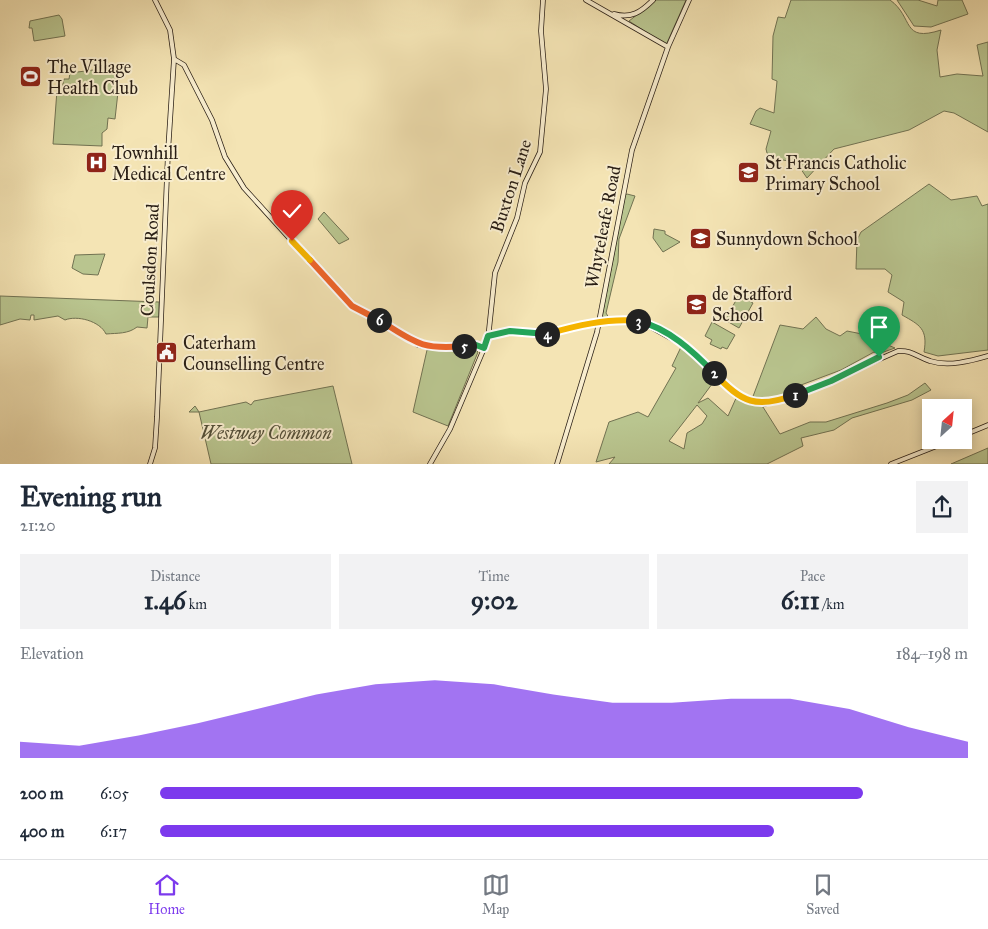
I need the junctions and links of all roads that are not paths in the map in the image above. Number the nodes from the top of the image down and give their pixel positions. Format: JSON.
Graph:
{"nodes":[{"id":1,"x":155,"y":0,"type":"edge"},
{"id":2,"x":543,"y":0,"type":"edge"},
{"id":3,"x":586,"y":0,"type":"edge"},
{"id":4,"x":653,"y":0,"type":"edge"},
{"id":5,"x":689,"y":0,"type":"edge"},
{"id":6,"x":612,"y":14,"type":"junction"},
{"id":7,"x":629,"y":16,"type":"junction"},
{"id":8,"x":627,"y":24,"type":"junction"},
{"id":9,"x":668,"y":47,"type":"junction"},
{"id":10,"x":174,"y":59,"type":"junction"},
{"id":11,"x":598,"y":324,"type":"junction"},
{"id":12,"x":488,"y":336,"type":"junction"},
{"id":13,"x":484,"y":348,"type":"junction"},
{"id":14,"x":988,"y":356,"type":"edge"},
{"id":15,"x":988,"y":425,"type":"edge"},
{"id":16,"x":972,"y":432,"type":"edge"},
{"id":17,"x":929,"y":449,"type":"edge"},
{"id":18,"x":150,"y":464,"type":"edge"},
{"id":19,"x":430,"y":464,"type":"edge"},
{"id":20,"x":557,"y":464,"type":"edge"},
{"id":21,"x":891,"y":464,"type":"edge"}],
"edges":[{"from":1,"to":10,"type":"street","name":"Coulsdon Road"},
{"from":2,"to":12,"type":"street","name":"Buxton Lane"},
{"from":3,"to":6,"type":"street"},
{"from":4,"to":7,"type":"street"},
{"from":5,"to":9,"type":"street","name":"Whyteleafe Road"},
{"from":6,"to":7,"type":"street"},
{"from":6,"to":8,"type":"street"},
{"from":7,"to":8,"type":"street"},
{"from":8,"to":9,"type":"street"},
{"from":9,"to":11,"type":"street","name":"Whyteleafe Road"},
{"from":10,"to":13,"type":"street"},
{"from":10,"to":18,"type":"street","name":"Coulsdon Road"},
{"from":11,"to":12,"type":"street"},
{"from":11,"to":14,"type":"street"},
{"from":11,"to":20,"type":"street","name":"Whyteleafe Road"},
{"from":12,"to":13,"type":"street","name":"Buxton Lane"},
{"from":13,"to":19,"type":"street","name":"Buxton Lane"},
{"from":15,"to":16,"type":"street"},
{"from":17,"to":21,"type":"street"}]}
